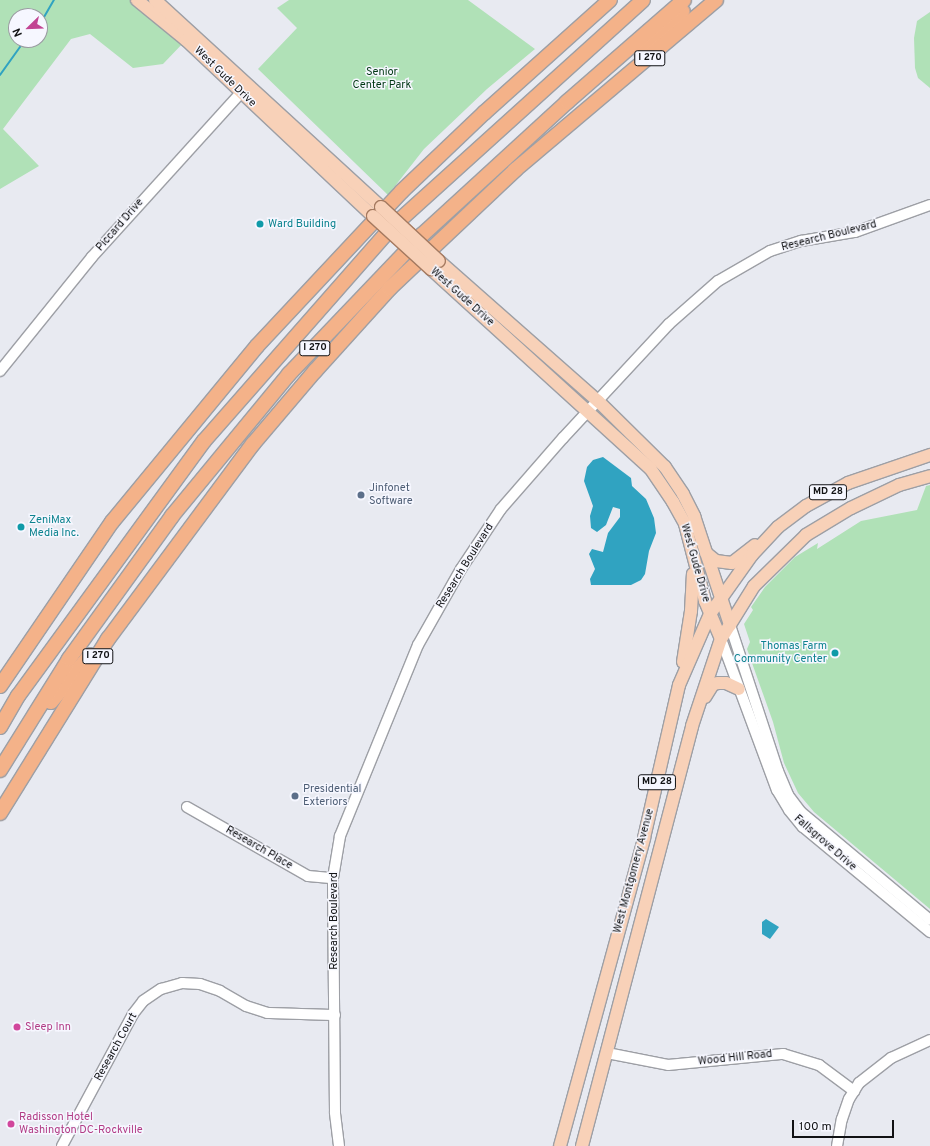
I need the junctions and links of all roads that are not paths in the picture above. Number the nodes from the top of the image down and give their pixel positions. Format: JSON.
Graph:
{"nodes":[{"id":1,"x":136,"y":0,"type":"edge"},
{"id":2,"x":155,"y":0,"type":"edge"},
{"id":3,"x":610,"y":0,"type":"edge"},
{"id":4,"x":632,"y":0,"type":"edge"},
{"id":5,"x":643,"y":0,"type":"edge"},
{"id":6,"x":684,"y":0,"type":"edge"},
{"id":7,"x":692,"y":0,"type":"edge"},
{"id":8,"x":716,"y":0,"type":"edge"},
{"id":9,"x":619,"y":21,"type":"junction"},
{"id":10,"x":245,"y":89,"type":"junction"},
{"id":11,"x":582,"y":114,"type":"junction"},
{"id":12,"x":930,"y":205,"type":"edge"},
{"id":13,"x":435,"y":265,"type":"junction"},
{"id":14,"x":0,"y":371,"type":"edge"},
{"id":15,"x":598,"y":401,"type":"junction"},
{"id":16,"x":590,"y":410,"type":"junction"},
{"id":17,"x":930,"y":455,"type":"edge"},
{"id":18,"x":930,"y":476,"type":"edge"},
{"id":19,"x":778,"y":527,"type":"junction"},
{"id":20,"x":691,"y":548,"type":"junction"},
{"id":21,"x":706,"y":552,"type":"junction"},
{"id":22,"x":152,"y":579,"type":"junction"},
{"id":23,"x":721,"y":599,"type":"junction"},
{"id":24,"x":710,"y":614,"type":"junction"},
{"id":25,"x":730,"y":625,"type":"junction"},
{"id":26,"x":720,"y":639,"type":"junction"},
{"id":27,"x":679,"y":685,"type":"junction"},
{"id":28,"x":0,"y":686,"type":"edge"},
{"id":29,"x":739,"y":689,"type":"junction"},
{"id":30,"x":698,"y":706,"type":"junction"},
{"id":31,"x":0,"y":727,"type":"edge"},
{"id":32,"x":10,"y":752,"type":"junction"},
{"id":33,"x":0,"y":770,"type":"edge"},
{"id":34,"x":187,"y":807,"type":"dead end"},
{"id":35,"x":0,"y":813,"type":"edge"},
{"id":36,"x":333,"y":878,"type":"junction"},
{"id":37,"x":930,"y":920,"type":"edge"},
{"id":38,"x":930,"y":932,"type":"edge"},
{"id":39,"x":335,"y":1014,"type":"junction"},
{"id":40,"x":930,"y":1040,"type":"edge"},
{"id":41,"x":607,"y":1053,"type":"junction"},
{"id":42,"x":854,"y":1091,"type":"junction"},
{"id":43,"x":62,"y":1146,"type":"edge"},
{"id":44,"x":339,"y":1146,"type":"edge"},
{"id":45,"x":560,"y":1146,"type":"edge"},
{"id":46,"x":582,"y":1146,"type":"edge"},
{"id":47,"x":837,"y":1146,"type":"edge"}],
"edges":[{"from":1,"to":10,"type":"main road","name":"West Gude Drive"},
{"from":2,"to":10,"type":"main road","name":"West Gude Drive"},
{"from":3,"to":28,"type":"highway"},
{"from":4,"to":9,"type":"highway"},
{"from":5,"to":9,"type":"highway","number":"I 270"},
{"from":6,"to":32,"type":"highway","number":"I 270"},
{"from":7,"to":11,"type":"highway"},
{"from":8,"to":11,"type":"highway","number":"I 270"},
{"from":9,"to":31,"type":"highway","number":"I 270"},
{"from":10,"to":13,"type":"main road","name":"West Gude Drive","bridge":true},
{"from":10,"to":14,"type":"street","name":"Piccard Drive"},
{"from":11,"to":22,"type":"highway","number":"I 270"},
{"from":12,"to":15,"type":"street","name":"Research Boulevard"},
{"from":13,"to":15,"type":"main road","name":"West Gude Drive"},
{"from":13,"to":16,"type":"main road","name":"West Gude Drive"},
{"from":15,"to":16,"type":"street","name":"Research Boulevard"},
{"from":15,"to":21,"type":"main road","name":"West Gude Drive"},
{"from":16,"to":20,"type":"main road","name":"West Gude Drive"},
{"from":16,"to":36,"type":"street","name":"Research Boulevard"},
{"from":17,"to":19,"type":"main road","name":"West Montgomery Avenue","number":"MD 28"},
{"from":18,"to":25,"type":"main road","number":"MD 28"},
{"from":19,"to":21,"type":"main road"},
{"from":19,"to":23,"type":"main road","name":"West Montgomery Avenue","number":"MD 28"},
{"from":20,"to":24,"type":"main road","name":"West Gude Drive"},
{"from":20,"to":27,"type":"main road"},
{"from":21,"to":23,"type":"main road","name":"West Gude Drive"},
{"from":22,"to":32,"type":"highway"},
{"from":22,"to":35,"type":"highway","number":"I 270"},
{"from":23,"to":24,"type":"main road","name":"West Montgomery Avenue","number":"MD 28"},
{"from":23,"to":25,"type":"main road","name":"West Gude Drive"},
{"from":24,"to":26,"type":"main road","name":"West Gude Drive"},
{"from":24,"to":27,"type":"main road","name":"West Montgomery Avenue","number":"MD 28"},
{"from":25,"to":26,"type":"main road","number":"MD 28"},
{"from":25,"to":37,"type":"street","name":"Fallsgrove Drive"},
{"from":26,"to":29,"type":"street","name":"Fallsgrove Drive"},
{"from":26,"to":30,"type":"main road","number":"MD 28"},
{"from":27,"to":45,"type":"main road","name":"West Montgomery Avenue","number":"MD 28"},
{"from":29,"to":30,"type":"main road"},
{"from":29,"to":38,"type":"street","name":"Fallsgrove Drive"},
{"from":30,"to":41,"type":"main road","name":"West Montgomery Avenue","number":"MD 28"},
{"from":32,"to":33,"type":"highway","number":"I 270"},
{"from":34,"to":36,"type":"street","name":"Research Place"},
{"from":36,"to":39,"type":"street","name":"Research Boulevard"},
{"from":39,"to":43,"type":"street","name":"Research Court"},
{"from":39,"to":44,"type":"street","name":"Research Boulevard"},
{"from":40,"to":42,"type":"street"},
{"from":41,"to":42,"type":"street","name":"Wood Hill Road"},
{"from":41,"to":46,"type":"main road","name":"West Montgomery Avenue","number":"MD 28"},
{"from":42,"to":47,"type":"street"}]}
